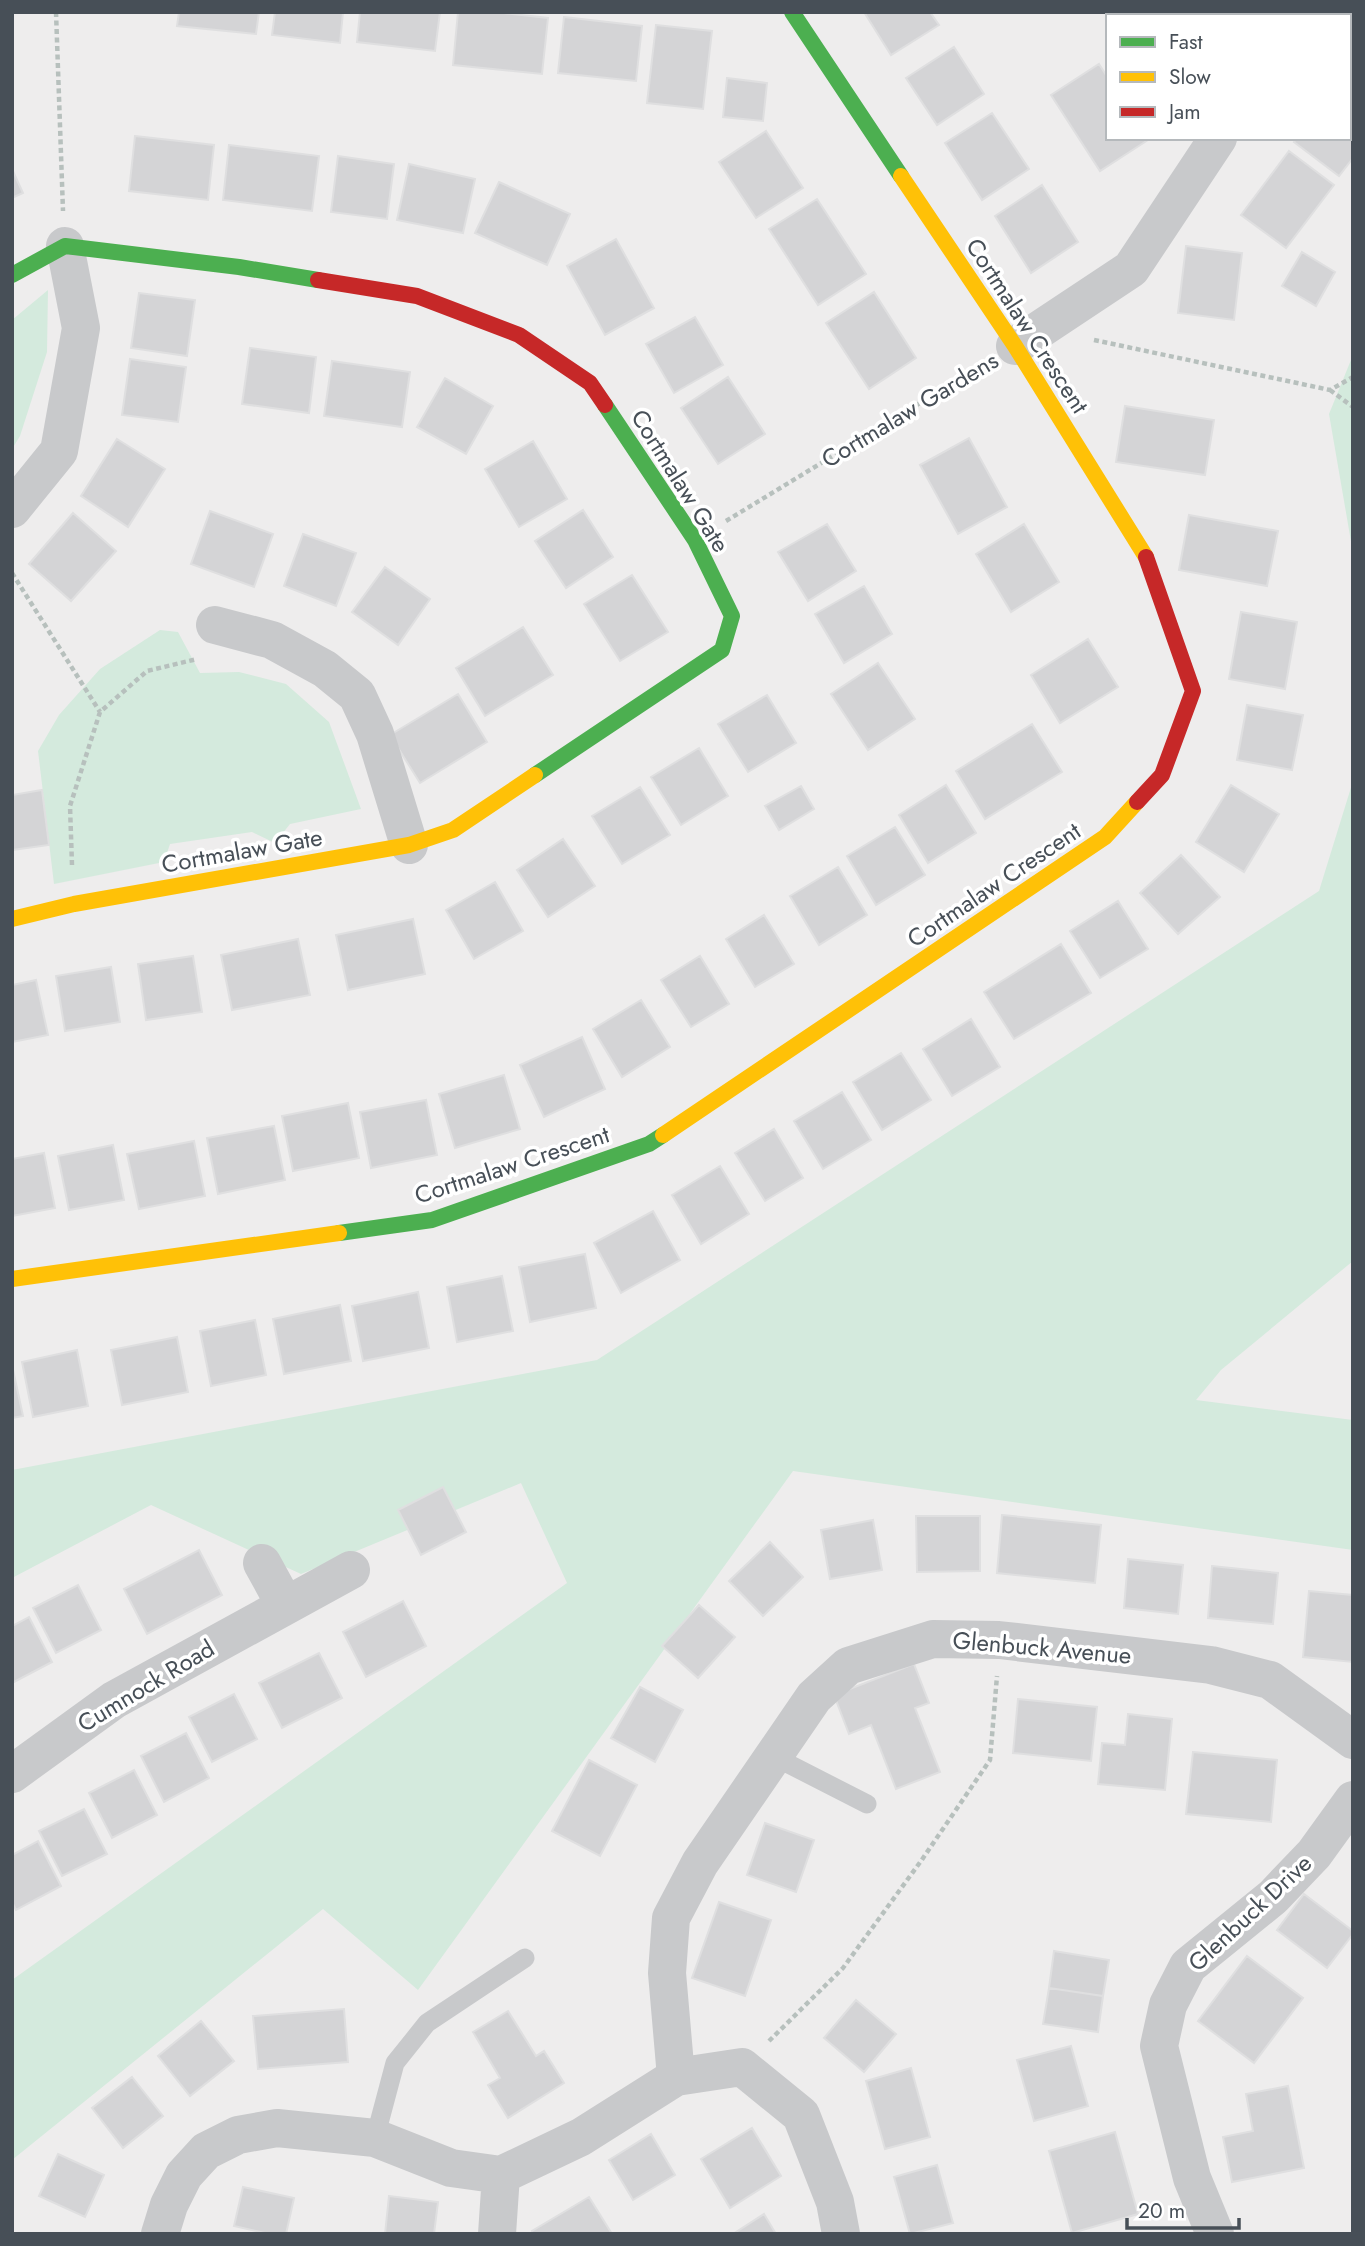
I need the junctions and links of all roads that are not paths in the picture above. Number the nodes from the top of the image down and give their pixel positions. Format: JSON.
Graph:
{"nodes":[{"id":1,"x":792,"y":12,"type":"edge"},
{"id":2,"x":1217,"y":140,"type":"edge"},
{"id":3,"x":65,"y":246,"type":"junction"},
{"id":4,"x":12,"y":275,"type":"edge"},
{"id":5,"x":1028,"y":337,"type":"junction"},
{"id":6,"x":12,"y":509,"type":"edge"},
{"id":7,"x":211,"y":641,"type":"road end"},
{"id":8,"x":409,"y":845,"type":"junction"},
{"id":9,"x":12,"y":919,"type":"edge"},
{"id":10,"x":12,"y":1279,"type":"edge"},
{"id":11,"x":262,"y":1563,"type":"dead end"},
{"id":12,"x":351,"y":1570,"type":"dead end"},
{"id":13,"x":285,"y":1605,"type":"junction"},
{"id":14,"x":1353,"y":1740,"type":"edge"},
{"id":15,"x":773,"y":1756,"type":"junction"},
{"id":16,"x":12,"y":1774,"type":"edge"},
{"id":17,"x":1353,"y":1800,"type":"edge"},
{"id":18,"x":867,"y":1804,"type":"dead end"},
{"id":19,"x":525,"y":1958,"type":"dead end"},
{"id":20,"x":676,"y":2077,"type":"junction"},
{"id":21,"x":375,"y":2138,"type":"junction"},
{"id":22,"x":501,"y":2175,"type":"junction"},
{"id":23,"x":160,"y":2234,"type":"edge"},
{"id":24,"x":497,"y":2234,"type":"edge"},
{"id":25,"x":841,"y":2234,"type":"edge"},
{"id":26,"x":1215,"y":2234,"type":"edge"}],
"edges":[{"from":1,"to":5,"type":"street","name":"Cortmalaw Crescent"},
{"from":2,"to":5,"type":"street"},
{"from":3,"to":4,"type":"street"},
{"from":3,"to":6,"type":"street"},
{"from":3,"to":8,"type":"street","name":"Cortmalaw Gate"},
{"from":5,"to":10,"type":"street","name":"Cortmalaw Crescent"},
{"from":7,"to":8,"type":"street"},
{"from":8,"to":9,"type":"street","name":"Cortmalaw Gate"},
{"from":11,"to":13,"type":"street"},
{"from":12,"to":13,"type":"street","name":"Cumnock Road"},
{"from":13,"to":16,"type":"street","name":"Cumnock Road"},
{"from":14,"to":15,"type":"street","name":"Glenbuck Avenue"},
{"from":15,"to":18,"type":"lane"},
{"from":15,"to":20,"type":"street","name":"Glenbuck Avenue"},
{"from":17,"to":26,"type":"street","name":"Glenbuck Drive"},
{"from":19,"to":21,"type":"lane"},
{"from":20,"to":22,"type":"street"},
{"from":20,"to":25,"type":"street"},
{"from":21,"to":22,"type":"street"},
{"from":21,"to":23,"type":"street"},
{"from":22,"to":24,"type":"street"}]}
